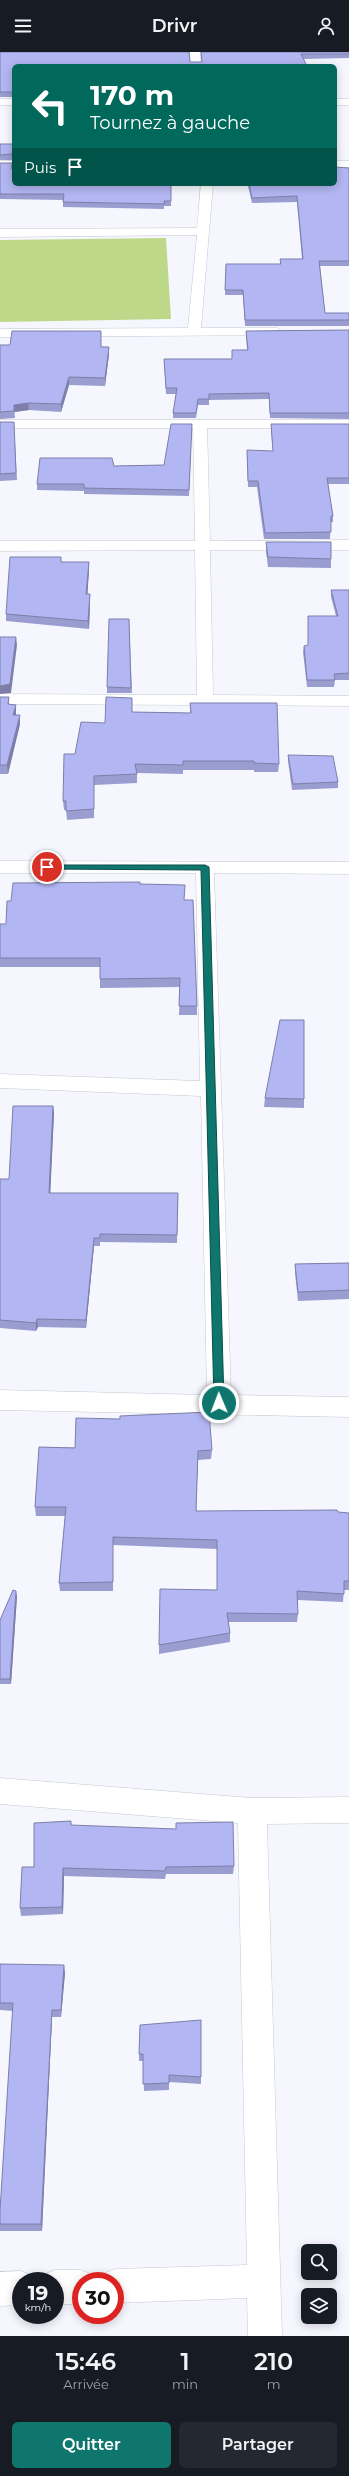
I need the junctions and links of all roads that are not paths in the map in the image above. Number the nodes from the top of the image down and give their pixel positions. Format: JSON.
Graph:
{"nodes":[{"id":1,"x":195,"y":52,"type":"edge"},
{"id":2,"x":196,"y":64,"type":"edge"},
{"id":3,"x":0,"y":102,"type":"edge"},
{"id":4,"x":12,"y":102,"type":"edge"},
{"id":5,"x":337,"y":102,"type":"edge"},
{"id":6,"x":349,"y":102,"type":"edge"},
{"id":7,"x":0,"y":164,"type":"edge"},
{"id":8,"x":12,"y":164,"type":"edge"},
{"id":9,"x":337,"y":164,"type":"edge"},
{"id":10,"x":349,"y":164,"type":"edge"},
{"id":11,"x":207,"y":186,"type":"edge"},
{"id":12,"x":203,"y":231,"type":"junction"},
{"id":13,"x":0,"y":232,"type":"edge"},
{"id":14,"x":194,"y":332,"type":"junction"},
{"id":15,"x":287,"y":332,"type":"edge"},
{"id":16,"x":0,"y":333,"type":"edge"},
{"id":17,"x":0,"y":424,"type":"edge"},
{"id":18,"x":200,"y":424,"type":"junction"},
{"id":19,"x":349,"y":424,"type":"edge"},
{"id":20,"x":201,"y":544,"type":"junction"},
{"id":21,"x":349,"y":545,"type":"edge"},
{"id":22,"x":0,"y":546,"type":"edge"},
{"id":23,"x":0,"y":699,"type":"edge"},
{"id":24,"x":349,"y":701,"type":"edge"},
{"id":25,"x":205,"y":702,"type":"junction"},
{"id":26,"x":0,"y":867,"type":"edge"},
{"id":27,"x":205,"y":867,"type":"junction"},
{"id":28,"x":349,"y":868,"type":"edge"},
{"id":29,"x":0,"y":1081,"type":"edge"},
{"id":30,"x":211,"y":1089,"type":"junction"},
{"id":31,"x":0,"y":1400,"type":"edge"},
{"id":32,"x":219,"y":1403,"type":"junction"},
{"id":33,"x":349,"y":1407,"type":"edge"},
{"id":34,"x":0,"y":1791,"type":"edge"},
{"id":35,"x":349,"y":1810,"type":"edge"},
{"id":36,"x":252,"y":1811,"type":"junction"},
{"id":37,"x":262,"y":2281,"type":"junction"},
{"id":38,"x":124,"y":2286,"type":"edge"},
{"id":39,"x":12,"y":2288,"type":"edge"},
{"id":40,"x":0,"y":2289,"type":"edge"},
{"id":41,"x":265,"y":2336,"type":"edge"}],
"edges":[{"from":1,"to":2,"type":"street"},
{"from":3,"to":4,"type":"street"},
{"from":5,"to":6,"type":"street"},
{"from":7,"to":8,"type":"street"},
{"from":9,"to":10,"type":"street"},
{"from":11,"to":12,"type":"street"},
{"from":12,"to":13,"type":"street"},
{"from":12,"to":14,"type":"street"},
{"from":14,"to":15,"type":"street"},
{"from":14,"to":16,"type":"street"},
{"from":17,"to":18,"type":"street"},
{"from":18,"to":19,"type":"street"},
{"from":18,"to":20,"type":"street"},
{"from":20,"to":21,"type":"street"},
{"from":20,"to":22,"type":"street"},
{"from":20,"to":25,"type":"street"},
{"from":23,"to":25,"type":"street"},
{"from":24,"to":25,"type":"street"},
{"from":26,"to":27,"type":"street"},
{"from":27,"to":28,"type":"street"},
{"from":27,"to":30,"type":"street"},
{"from":29,"to":30,"type":"street"},
{"from":30,"to":32,"type":"street"},
{"from":31,"to":32,"type":"street"},
{"from":32,"to":33,"type":"street"},
{"from":34,"to":36,"type":"street"},
{"from":35,"to":36,"type":"street"},
{"from":36,"to":37,"type":"street"},
{"from":37,"to":38,"type":"street"},
{"from":37,"to":41,"type":"street"},
{"from":39,"to":40,"type":"street"}]}
